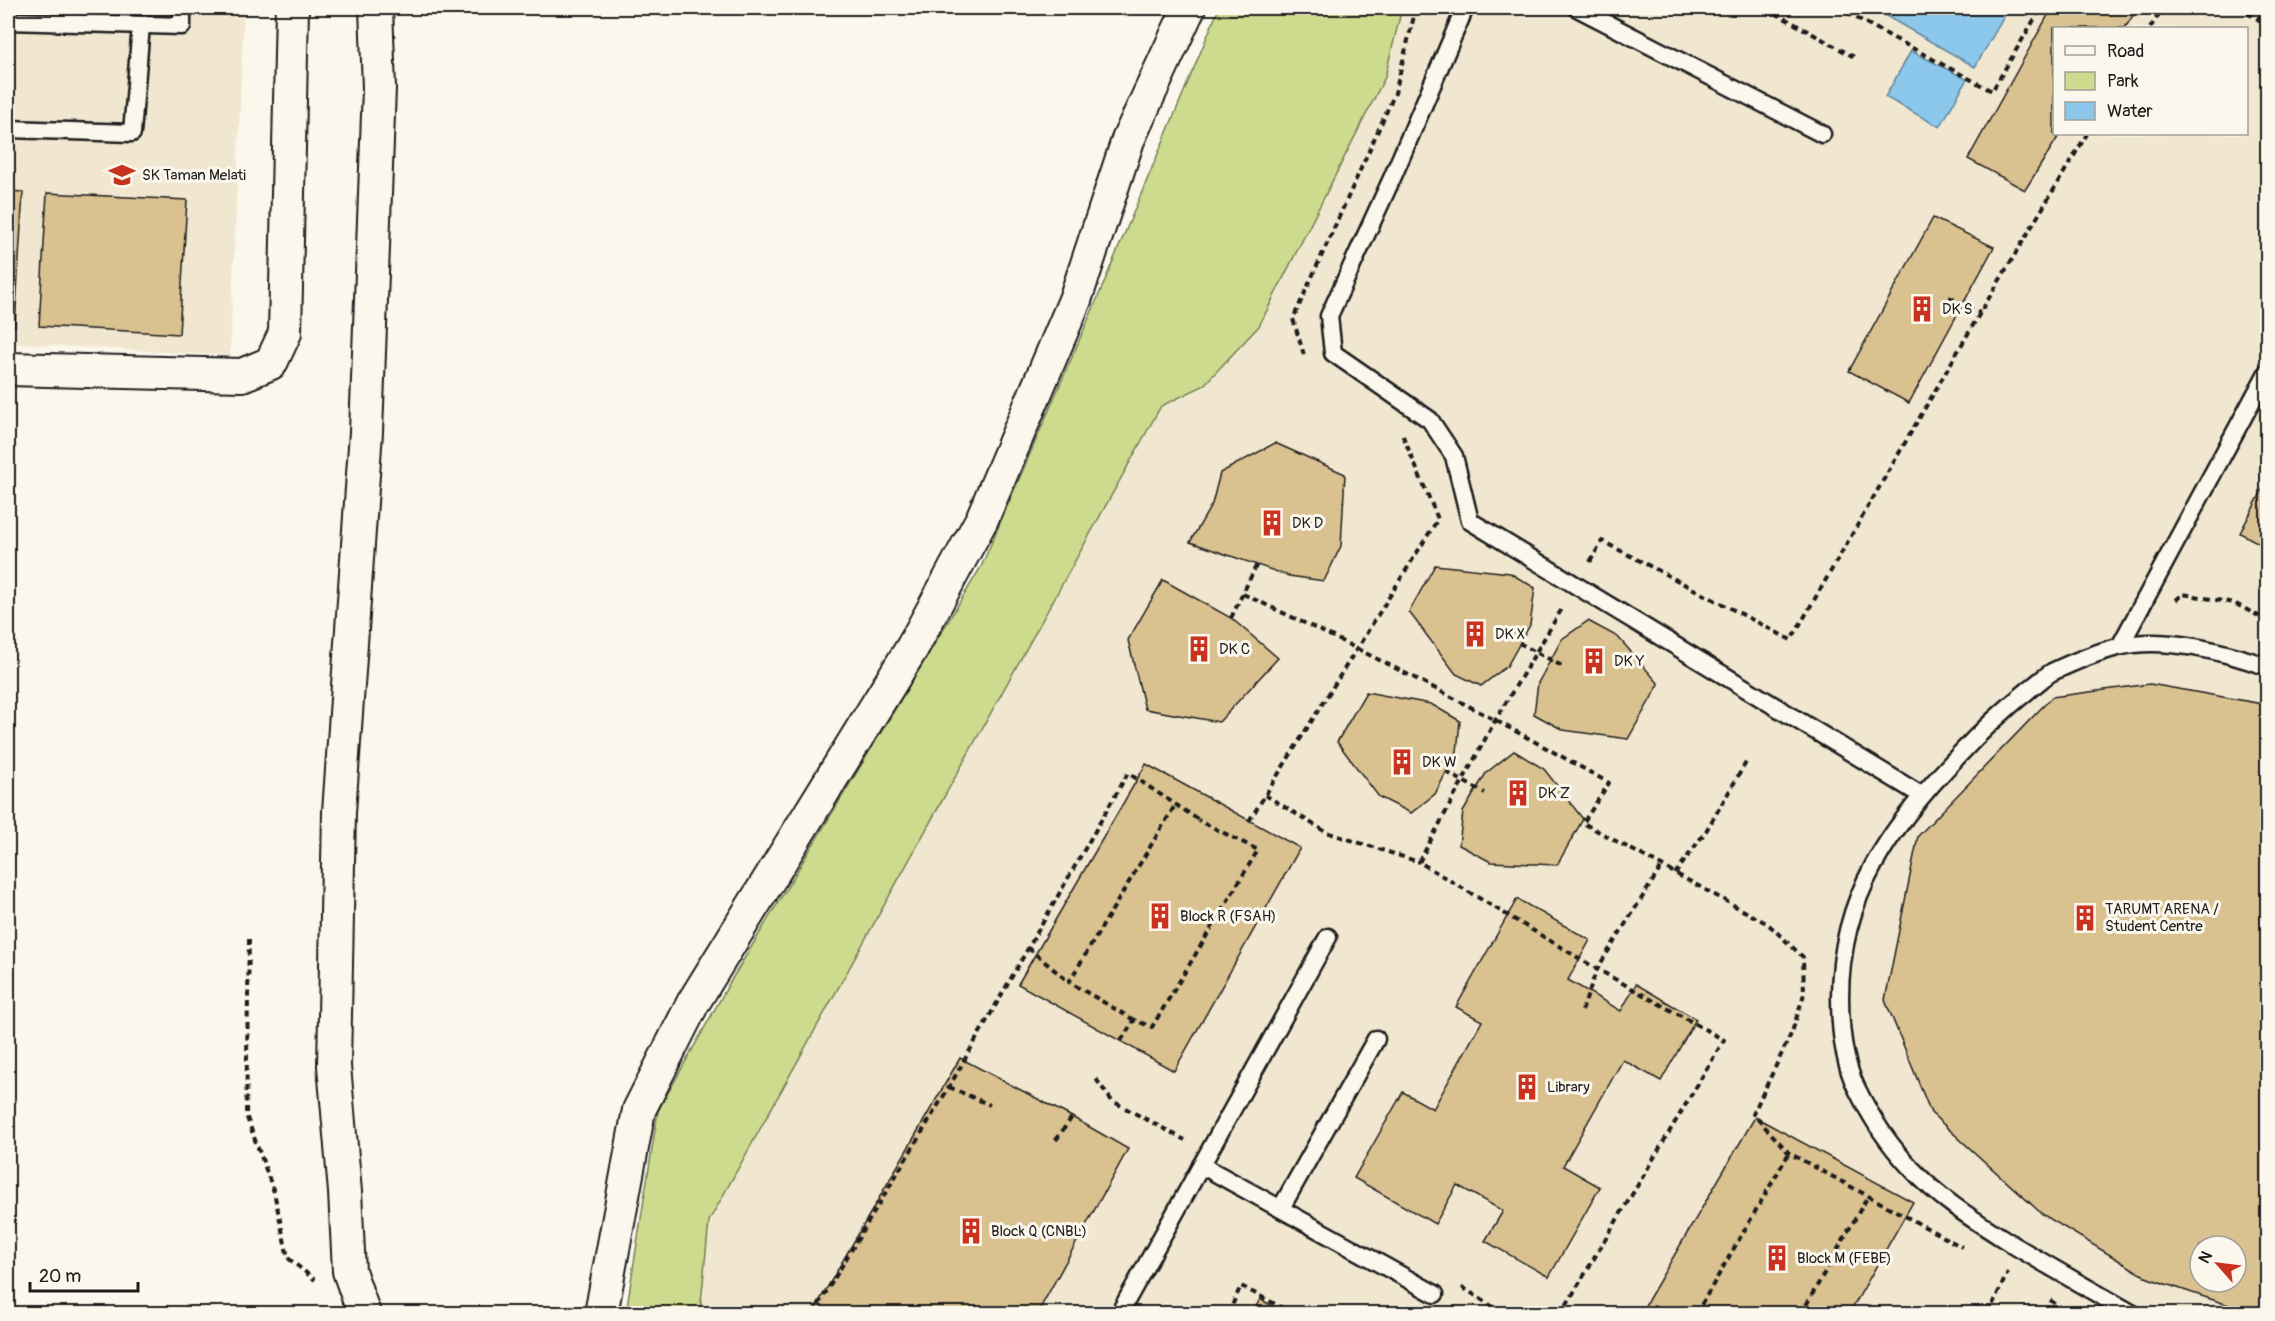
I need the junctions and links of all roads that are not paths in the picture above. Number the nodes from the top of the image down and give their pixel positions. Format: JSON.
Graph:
{"nodes":[{"id":1,"x":182,"y":8,"type":"edge"},
{"id":2,"x":292,"y":8,"type":"edge"},
{"id":3,"x":376,"y":8,"type":"edge"},
{"id":4,"x":1190,"y":8,"type":"edge"},
{"id":5,"x":1465,"y":8,"type":"edge"},
{"id":6,"x":1577,"y":8,"type":"edge"},
{"id":7,"x":8,"y":21,"type":"edge"},
{"id":8,"x":141,"y":25,"type":"junction"},
{"id":9,"x":8,"y":129,"type":"edge"},
{"id":10,"x":1822,"y":134,"type":"dead end"},
{"id":11,"x":8,"y":369,"type":"edge"},
{"id":12,"x":2268,"y":371,"type":"edge"},
{"id":13,"x":2120,"y":646,"type":"junction"},
{"id":14,"x":2268,"y":667,"type":"edge"},
{"id":15,"x":1921,"y":795,"type":"junction"},
{"id":16,"x":1328,"y":937,"type":"dead end"},
{"id":17,"x":1376,"y":1039,"type":"dead end"},
{"id":18,"x":1205,"y":1157,"type":"junction"},
{"id":19,"x":1281,"y":1208,"type":"junction"},
{"id":20,"x":1435,"y":1294,"type":"road end"},
{"id":21,"x":364,"y":1314,"type":"edge"},
{"id":22,"x":601,"y":1314,"type":"edge"},
{"id":23,"x":1119,"y":1314,"type":"edge"},
{"id":24,"x":2133,"y":1314,"type":"edge"}],
"edges":[{"from":1,"to":8,"type":"lane"},
{"from":2,"to":11,"type":"street"},
{"from":3,"to":21,"type":"street"},
{"from":4,"to":22,"type":"street"},
{"from":5,"to":15,"type":"lane"},
{"from":6,"to":10,"type":"lane"},
{"from":7,"to":8,"type":"lane"},
{"from":8,"to":9,"type":"lane"},
{"from":12,"to":13,"type":"lane"},
{"from":13,"to":14,"type":"lane"},
{"from":13,"to":15,"type":"lane"},
{"from":15,"to":24,"type":"lane"},
{"from":16,"to":18,"type":"lane"},
{"from":17,"to":19,"type":"lane"},
{"from":18,"to":19,"type":"lane"},
{"from":18,"to":23,"type":"lane"},
{"from":19,"to":20,"type":"lane"}]}
